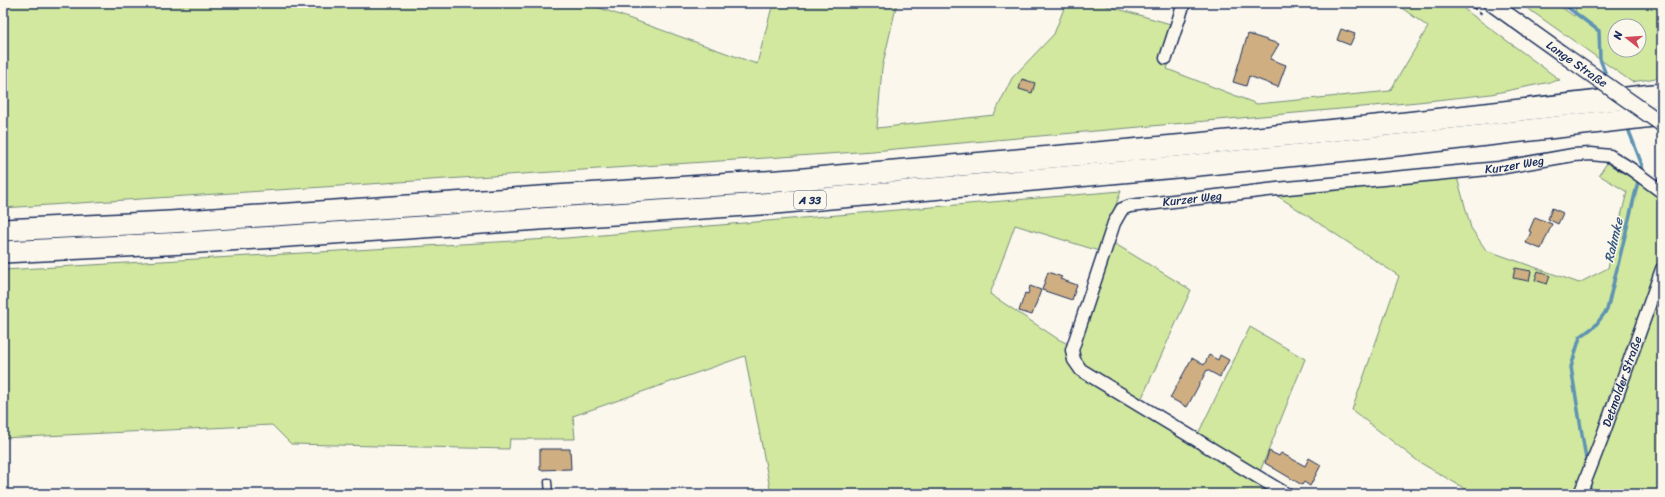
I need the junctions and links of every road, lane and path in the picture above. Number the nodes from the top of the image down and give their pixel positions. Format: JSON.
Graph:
{"nodes":[{"id":1,"x":1184,"y":3,"type":"edge"},
{"id":2,"x":1491,"y":3,"type":"edge"},
{"id":3,"x":1166,"y":58,"type":"dead end"},
{"id":4,"x":1662,"y":94,"type":"edge"},
{"id":5,"x":1662,"y":115,"type":"edge"},
{"id":6,"x":1662,"y":124,"type":"edge"},
{"id":7,"x":1662,"y":192,"type":"edge"},
{"id":8,"x":3,"y":230,"type":"edge"},
{"id":9,"x":3,"y":252,"type":"edge"},
{"id":10,"x":1662,"y":269,"type":"edge"},
{"id":11,"x":548,"y":482,"type":"dead end"},
{"id":12,"x":1582,"y":491,"type":"edge"},
{"id":13,"x":550,"y":494,"type":"edge"},
{"id":14,"x":1286,"y":494,"type":"edge"}],
"edges":[{"from":1,"to":3,"type":"street"},
{"from":2,"to":6,"type":"street","name":"Lange Straße","bridge":true},
{"from":4,"to":8,"type":"highway","number":"A 33"},
{"from":5,"to":9,"type":"highway","number":"A 33"},
{"from":7,"to":14,"type":"street","name":"Kurzer Weg"},
{"from":10,"to":12,"type":"street","name":"Detmolder Straße"},
{"from":11,"to":13,"type":"lane"}]}
